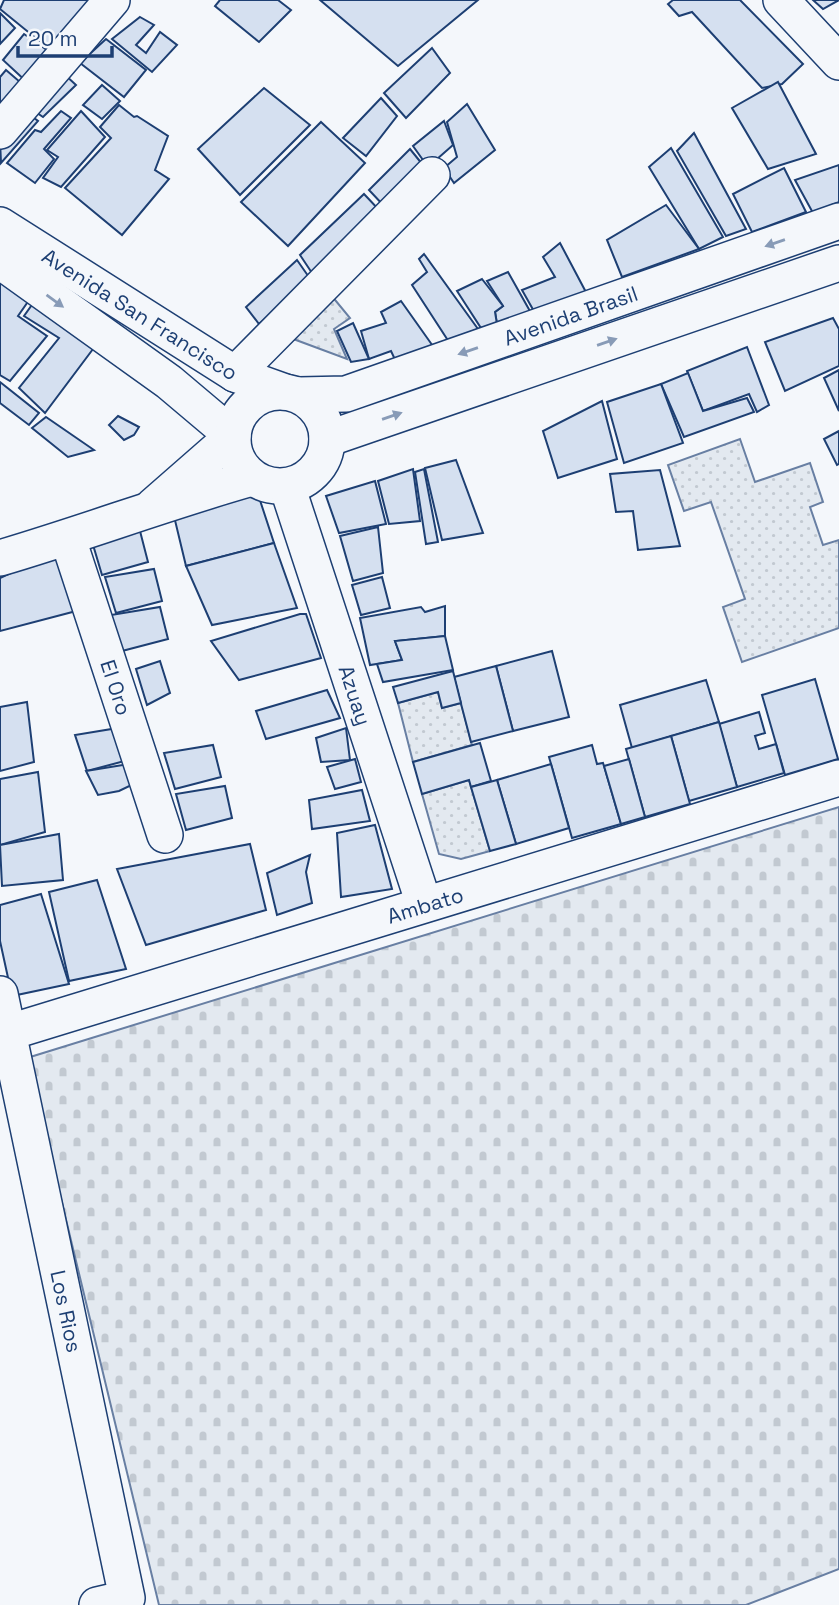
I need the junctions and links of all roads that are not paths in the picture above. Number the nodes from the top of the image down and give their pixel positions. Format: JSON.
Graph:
{"nodes":[{"id":1,"x":112,"y":0,"type":"edge"},
{"id":2,"x":781,"y":0,"type":"edge"},
{"id":3,"x":839,"y":62,"type":"edge"},
{"id":4,"x":0,"y":131,"type":"edge"},
{"id":5,"x":432,"y":175,"type":"dead end"},
{"id":6,"x":0,"y":225,"type":"edge"},
{"id":7,"x":838,"y":225,"type":"edge"},
{"id":8,"x":0,"y":261,"type":"edge"},
{"id":9,"x":839,"y":263,"type":"edge"},
{"id":10,"x":235,"y":374,"type":"junction"},
{"id":11,"x":292,"y":394,"type":"junction"},
{"id":12,"x":233,"y":436,"type":"junction"},
{"id":13,"x":327,"y":439,"type":"junction"},
{"id":14,"x":252,"y":478,"type":"junction"},
{"id":15,"x":287,"y":486,"type":"junction"},
{"id":16,"x":153,"y":506,"type":"junction"},
{"id":17,"x":68,"y":539,"type":"junction"},
{"id":18,"x":1,"y":557,"type":"edge"},
{"id":19,"x":839,"y":778,"type":"edge"},
{"id":20,"x":164,"y":835,"type":"dead end"},
{"id":21,"x":424,"y":904,"type":"junction"},
{"id":22,"x":0,"y":994,"type":"edge"},
{"id":23,"x":10,"y":1032,"type":"junction"},
{"id":24,"x":97,"y":1605,"type":"edge"}],
"edges":[{"from":1,"to":4,"type":"street"},
{"from":2,"to":3,"type":"street"},
{"from":5,"to":10,"type":"street"},
{"from":6,"to":10,"type":"street","name":"Avenida San Francisco"},
{"from":7,"to":11,"type":"street","name":"Avenida Brasil","one_way":true},
{"from":8,"to":12,"type":"street","name":"Avenida San Francisco","one_way":true},
{"from":13,"to":9,"type":"street","name":"Avenida Brasil","one_way":true},
{"from":10,"to":11,"type":"street","name":"Avenida San Francisco"},
{"from":11,"to":12,"type":"street"},
{"from":11,"to":13,"type":"street"},
{"from":12,"to":14,"type":"street"},
{"from":12,"to":16,"type":"street"},
{"from":13,"to":15,"type":"street"},
{"from":14,"to":15,"type":"street"},
{"from":14,"to":16,"type":"street"},
{"from":15,"to":21,"type":"street","name":"Azuay"},
{"from":16,"to":17,"type":"street"},
{"from":17,"to":18,"type":"street"},
{"from":17,"to":20,"type":"street","name":"El Oro"},
{"from":19,"to":21,"type":"street","name":"Ambato"},
{"from":21,"to":23,"type":"street","name":"Ambato"},
{"from":22,"to":23,"type":"street","name":"Los Rios"},
{"from":23,"to":24,"type":"street","name":"Los Rios"}]}
